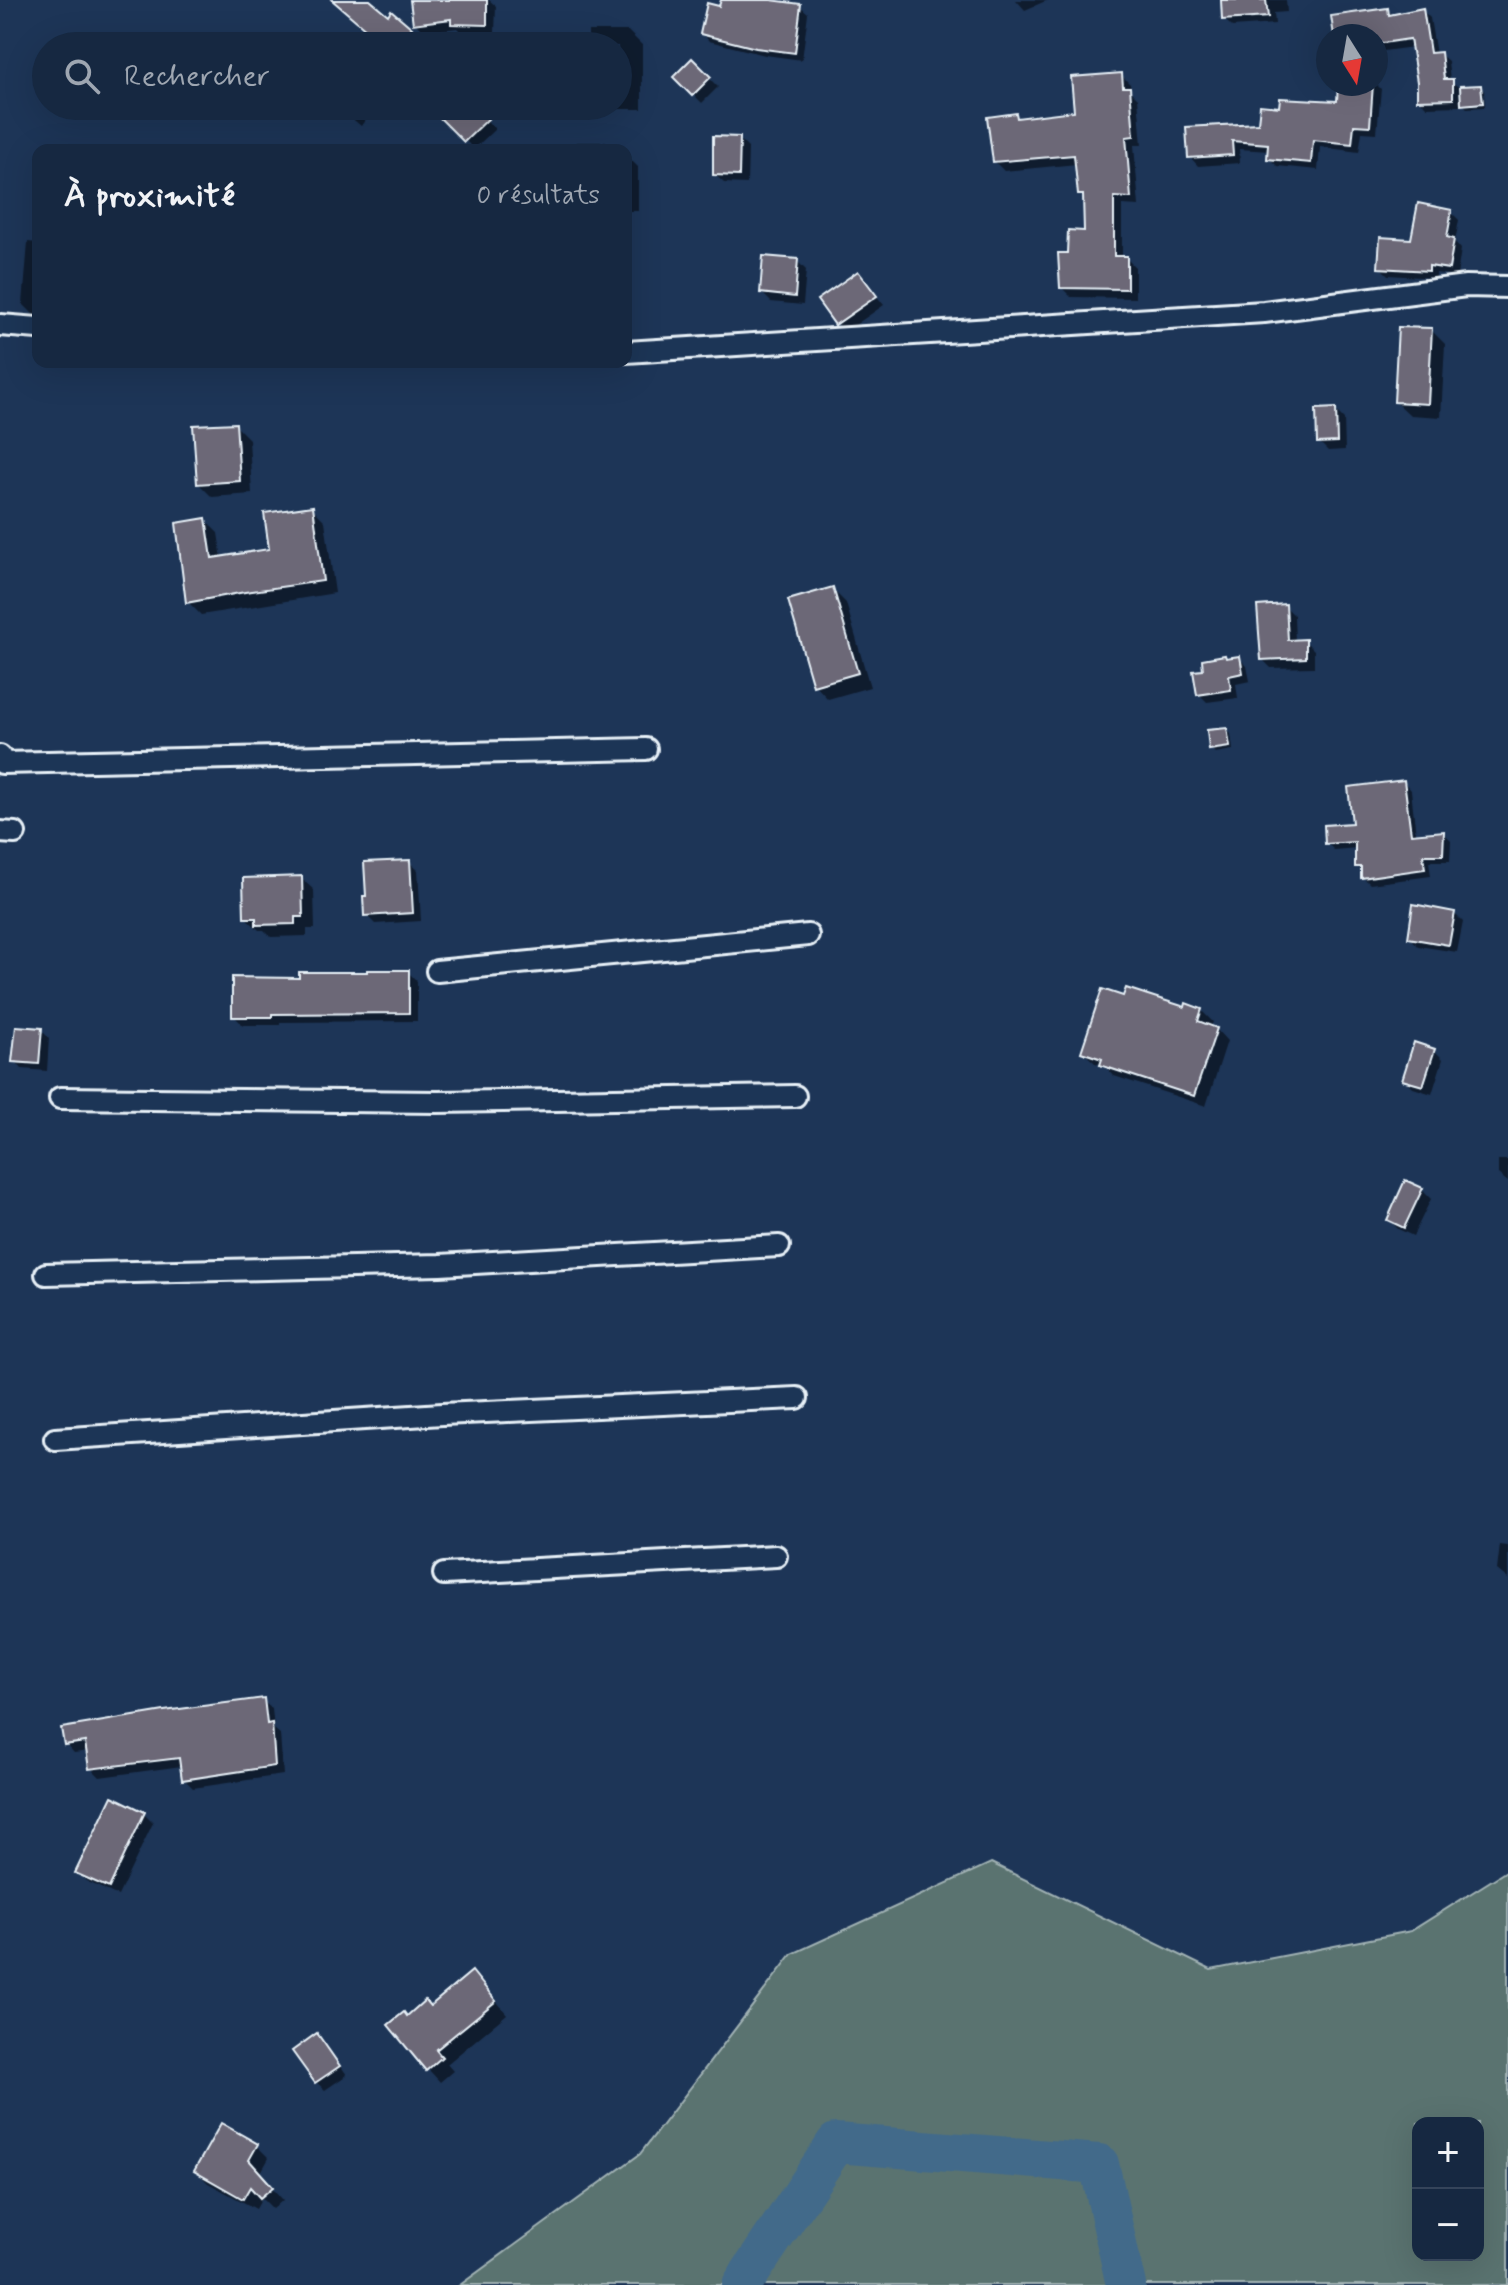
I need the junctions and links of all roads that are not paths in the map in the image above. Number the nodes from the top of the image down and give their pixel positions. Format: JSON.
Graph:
{"nodes":[{"id":1,"x":1508,"y":287,"type":"edge"},
{"id":2,"x":0,"y":325,"type":"edge"},
{"id":3,"x":32,"y":328,"type":"edge"},
{"id":4,"x":632,"y":352,"type":"edge"},
{"id":5,"x":646,"y":749,"type":"dead end"},
{"id":6,"x":0,"y":756,"type":"edge"},
{"id":7,"x":808,"y":935,"type":"dead end"},
{"id":8,"x":437,"y":971,"type":"dead end"},
{"id":9,"x":795,"y":1096,"type":"dead end"},
{"id":10,"x":60,"y":1098,"type":"dead end"},
{"id":11,"x":779,"y":1246,"type":"dead end"},
{"id":12,"x":46,"y":1274,"type":"dead end"},
{"id":13,"x":797,"y":1398,"type":"dead end"},
{"id":14,"x":55,"y":1439,"type":"dead end"},
{"id":15,"x":776,"y":1556,"type":"dead end"},
{"id":16,"x":444,"y":1574,"type":"dead end"}],
"edges":[{"from":1,"to":4,"type":"street"},
{"from":2,"to":3,"type":"street"},
{"from":5,"to":6,"type":"street"},
{"from":7,"to":8,"type":"street"},
{"from":9,"to":10,"type":"street"},
{"from":11,"to":12,"type":"street"},
{"from":13,"to":14,"type":"street"},
{"from":15,"to":16,"type":"street"}]}
